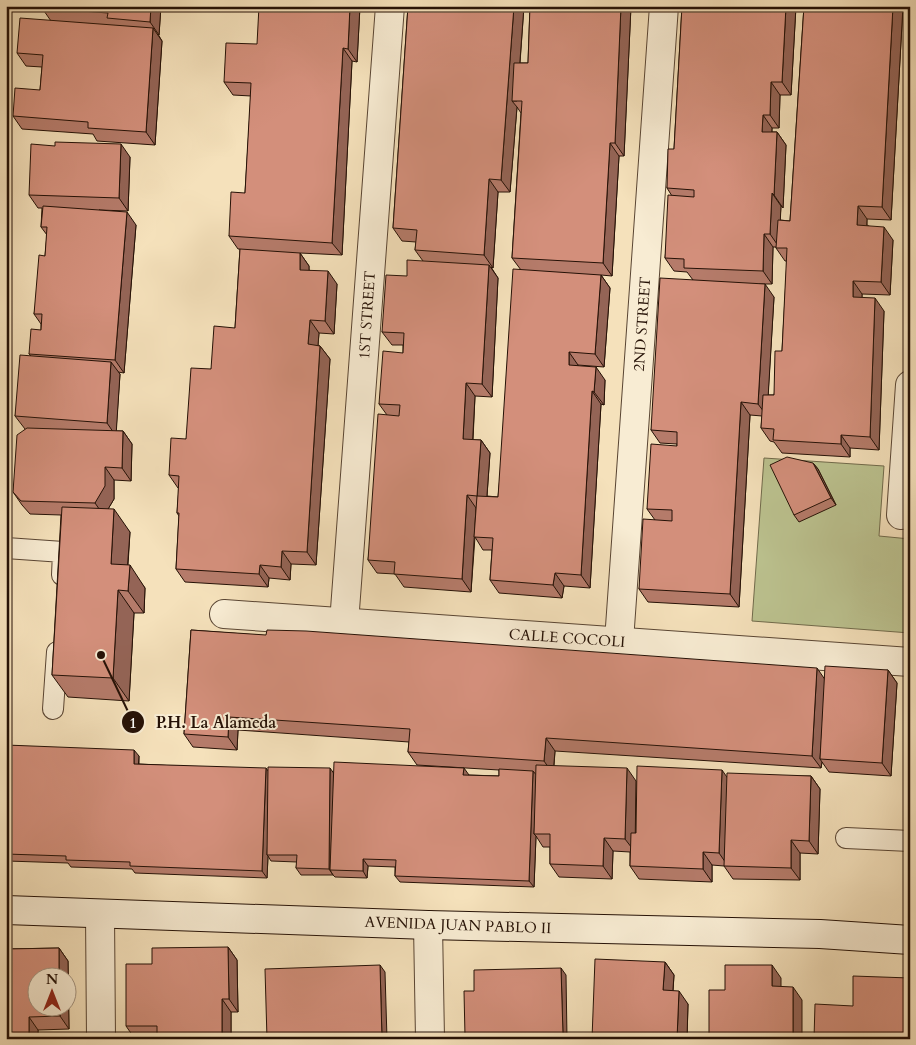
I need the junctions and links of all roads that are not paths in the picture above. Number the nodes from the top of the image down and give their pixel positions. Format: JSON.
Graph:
{"nodes":[{"id":1,"x":390,"y":6,"type":"edge"},
{"id":2,"x":664,"y":6,"type":"edge"},
{"id":3,"x":910,"y":385,"type":"edge"},
{"id":4,"x":901,"y":515,"type":"dead end"},
{"id":5,"x":6,"y":548,"type":"edge"},
{"id":6,"x":61,"y":591,"type":"edge"},
{"id":7,"x":224,"y":614,"type":"dead end"},
{"id":8,"x":344,"y":623,"type":"junction"},
{"id":9,"x":58,"y":630,"type":"edge"},
{"id":10,"x":619,"y":641,"type":"junction"},
{"id":11,"x":910,"y":662,"type":"edge"},
{"id":12,"x":53,"y":709,"type":"dead end"},
{"id":13,"x":846,"y":838,"type":"dead end"},
{"id":14,"x":910,"y":841,"type":"edge"},
{"id":15,"x":6,"y":910,"type":"edge"},
{"id":16,"x":100,"y":914,"type":"junction"},
{"id":17,"x":428,"y":925,"type":"junction"},
{"id":18,"x":910,"y":940,"type":"edge"},
{"id":19,"x":101,"y":1039,"type":"edge"},
{"id":20,"x":430,"y":1039,"type":"edge"}],
"edges":[{"from":1,"to":8,"type":"street","name":"1ST STREET"},
{"from":2,"to":10,"type":"street","name":"2ND STREET"},
{"from":3,"to":4,"type":"street"},
{"from":5,"to":6,"type":"lane"},
{"from":7,"to":8,"type":"street","name":"CALLE COCOLI"},
{"from":8,"to":10,"type":"street","name":"CALLE COCOLI"},
{"from":9,"to":12,"type":"lane"},
{"from":10,"to":11,"type":"street","name":"CALLE COCOLI"},
{"from":13,"to":14,"type":"lane"},
{"from":15,"to":16,"type":"street","name":"AVENIDA JUAN PABLO II"},
{"from":16,"to":17,"type":"street","name":"AVENIDA JUAN PABLO II"},
{"from":16,"to":19,"type":"street"},
{"from":17,"to":18,"type":"street","name":"AVENIDA JUAN PABLO II"},
{"from":17,"to":20,"type":"street"}]}
